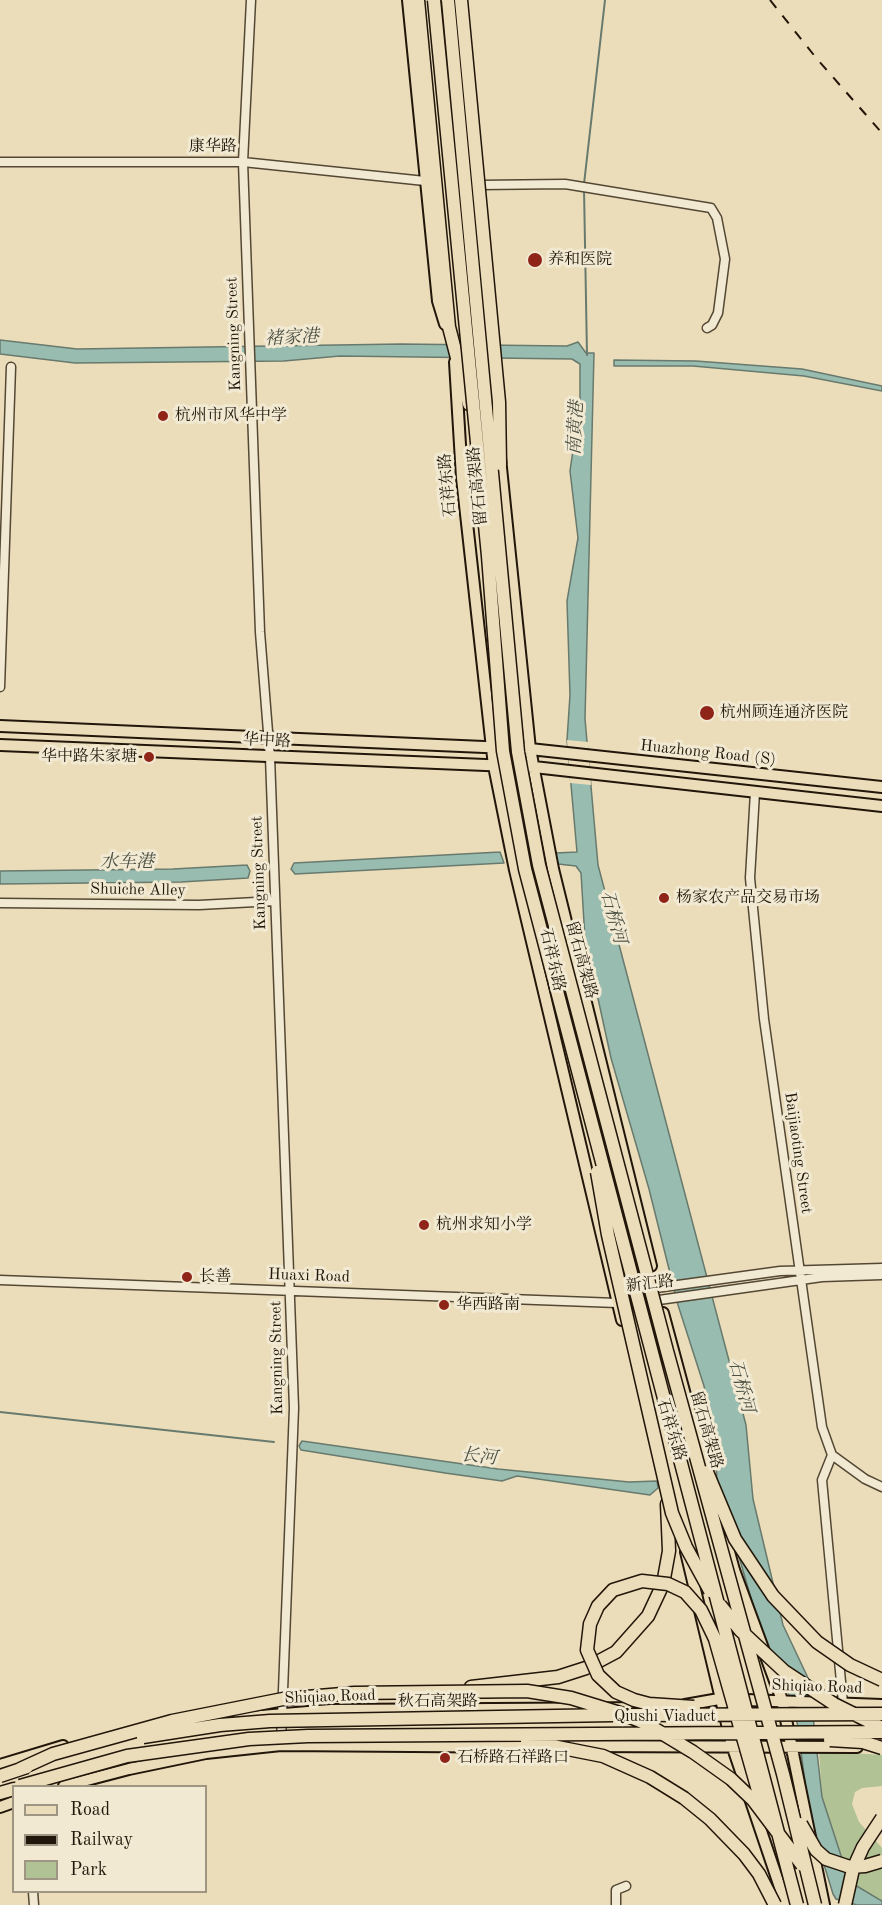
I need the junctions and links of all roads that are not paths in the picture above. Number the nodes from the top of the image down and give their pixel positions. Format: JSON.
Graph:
{"nodes":[{"id":1,"x":251,"y":0,"type":"edge"},
{"id":2,"x":408,"y":0,"type":"edge"},
{"id":3,"x":418,"y":0,"type":"edge"},
{"id":4,"x":434,"y":0,"type":"edge"},
{"id":5,"x":448,"y":0,"type":"edge"},
{"id":6,"x":461,"y":0,"type":"edge"},
{"id":7,"x":0,"y":162,"type":"edge"},
{"id":8,"x":243,"y":162,"type":"junction"},
{"id":9,"x":425,"y":181,"type":"junction"},
{"id":10,"x":480,"y":185,"type":"junction"},
{"id":11,"x":707,"y":328,"type":"dead end"},
{"id":12,"x":11,"y":367,"type":"dead end"},
{"id":13,"x":475,"y":426,"type":"junction"},
{"id":14,"x":3,"y":467,"type":"edge"},
{"id":15,"x":501,"y":552,"type":"junction"},
{"id":16,"x":0,"y":687,"type":"edge"},
{"id":17,"x":0,"y":726,"type":"edge"},
{"id":18,"x":269,"y":737,"type":"junction"},
{"id":19,"x":0,"y":745,"type":"edge"},
{"id":20,"x":492,"y":747,"type":"junction"},
{"id":21,"x":530,"y":749,"type":"junction"},
{"id":22,"x":270,"y":757,"type":"junction"},
{"id":23,"x":494,"y":766,"type":"junction"},
{"id":24,"x":534,"y":768,"type":"junction"},
{"id":25,"x":882,"y":787,"type":"edge"},
{"id":26,"x":754,"y":792,"type":"junction"},
{"id":27,"x":882,"y":806,"type":"edge"},
{"id":28,"x":275,"y":901,"type":"junction"},
{"id":29,"x":0,"y":903,"type":"edge"},
{"id":30,"x":583,"y":1092,"type":"junction"},
{"id":31,"x":882,"y":1268,"type":"edge"},
{"id":32,"x":799,"y":1270,"type":"junction"},
{"id":33,"x":882,"y":1275,"type":"edge"},
{"id":34,"x":800,"y":1280,"type":"junction"},
{"id":35,"x":0,"y":1281,"type":"edge"},
{"id":36,"x":656,"y":1288,"type":"junction"},
{"id":37,"x":290,"y":1290,"type":"junction"},
{"id":38,"x":659,"y":1300,"type":"junction"},
{"id":39,"x":617,"y":1302,"type":"junction"},
{"id":40,"x":667,"y":1352,"type":"junction"},
{"id":41,"x":831,"y":1455,"type":"junction"},
{"id":42,"x":664,"y":1482,"type":"junction"},
{"id":43,"x":882,"y":1487,"type":"edge"},
{"id":44,"x":757,"y":1677,"type":"junction"},
{"id":45,"x":882,"y":1680,"type":"edge"},
{"id":46,"x":434,"y":1690,"type":"junction"},
{"id":47,"x":719,"y":1699,"type":"junction"},
{"id":48,"x":784,"y":1700,"type":"junction"},
{"id":49,"x":843,"y":1703,"type":"junction"},
{"id":50,"x":882,"y":1705,"type":"edge"},
{"id":51,"x":282,"y":1713,"type":"junction"},
{"id":52,"x":811,"y":1713,"type":"junction"},
{"id":53,"x":882,"y":1714,"type":"edge"},
{"id":54,"x":882,"y":1730,"type":"edge"},
{"id":55,"x":760,"y":1734,"type":"junction"},
{"id":56,"x":460,"y":1736,"type":"junction"},
{"id":57,"x":281,"y":1745,"type":"junction"},
{"id":58,"x":732,"y":1745,"type":"junction"},
{"id":59,"x":795,"y":1746,"type":"junction"},
{"id":60,"x":882,"y":1747,"type":"edge"},
{"id":61,"x":0,"y":1765,"type":"edge"},
{"id":62,"x":20,"y":1769,"type":"junction"},
{"id":63,"x":0,"y":1776,"type":"edge"},
{"id":64,"x":24,"y":1785,"type":"edge"},
{"id":65,"x":68,"y":1785,"type":"edge"},
{"id":66,"x":882,"y":1818,"type":"edge"},
{"id":67,"x":882,"y":1861,"type":"edge"},
{"id":68,"x":626,"y":1886,"type":"dead end"},
{"id":69,"x":794,"y":1892,"type":"junction"},
{"id":70,"x":616,"y":1905,"type":"edge"},
{"id":71,"x":775,"y":1905,"type":"edge"},
{"id":72,"x":786,"y":1905,"type":"edge"},
{"id":73,"x":797,"y":1905,"type":"edge"},
{"id":74,"x":815,"y":1905,"type":"edge"},
{"id":75,"x":824,"y":1905,"type":"edge"},
{"id":76,"x":845,"y":1905,"type":"edge"}],
"edges":[{"from":1,"to":8,"type":"street","name":"Kangning Street"},
{"from":2,"to":9,"type":"main road","name":"石祥东路"},
{"from":3,"to":13,"type":"highway","bridge":true},
{"from":4,"to":13,"type":"highway","name":"留石高架路","bridge":true},
{"from":5,"to":15,"type":"highway","name":"留石高架路","bridge":true},
{"from":6,"to":10,"type":"main road","name":"石祥东路"},
{"from":6,"to":15,"type":"highway","bridge":true},
{"from":7,"to":8,"type":"street","name":"康华路"},
{"from":8,"to":9,"type":"street","name":"康华路"},
{"from":8,"to":18,"type":"street","name":"Kangning Street"},
{"from":9,"to":20,"type":"main road","name":"石祥东路"},
{"from":10,"to":11,"type":"street"},
{"from":10,"to":21,"type":"main road","name":"石祥东路","bridge":true},
{"from":12,"to":14,"type":"street"},
{"from":13,"to":30,"type":"highway","name":"留石高架路","bridge":true},
{"from":14,"to":16,"type":"street"},
{"from":15,"to":40,"type":"highway","name":"留石高架路","bridge":true},
{"from":17,"to":18,"type":"main road","name":"华中路"},
{"from":18,"to":20,"type":"main road","name":"华中路"},
{"from":18,"to":22,"type":"street","name":"Kangning Street"},
{"from":19,"to":22,"type":"main road","name":"华中路"},
{"from":20,"to":21,"type":"main road","name":"华中路"},
{"from":20,"to":23,"type":"main road","name":"石祥东路"},
{"from":21,"to":24,"type":"main road","name":"石祥东路"},
{"from":21,"to":25,"type":"main road","name":"Huazhong Road (S)"},
{"from":22,"to":23,"type":"main road","name":"华中路"},
{"from":22,"to":28,"type":"street","name":"Kangning Street"},
{"from":23,"to":24,"type":"main road","name":"华中路"},
{"from":23,"to":39,"type":"main road","name":"石祥东路"},
{"from":24,"to":26,"type":"main road","name":"Huazhong Road (S)"},
{"from":24,"to":36,"type":"main road","name":"石祥东路"},
{"from":26,"to":27,"type":"main road","name":"Huazhong Road (S)"},
{"from":26,"to":32,"type":"street","name":"Baijiaoting Street"},
{"from":28,"to":29,"type":"street","name":"Shuiche Alley"},
{"from":28,"to":37,"type":"street","name":"Kangning Street"},
{"from":30,"to":42,"type":"highway","bridge":true},
{"from":30,"to":69,"type":"highway","name":"留石高架路","bridge":true},
{"from":31,"to":32,"type":"street","name":"新汇路"},
{"from":32,"to":34,"type":"street","name":"Baijiaoting Street"},
{"from":32,"to":36,"type":"street","name":"新汇路"},
{"from":33,"to":34,"type":"street","name":"新汇路"},
{"from":34,"to":38,"type":"street","name":"新汇路"},
{"from":34,"to":41,"type":"street","name":"Baijiaoting Street"},
{"from":35,"to":37,"type":"street","name":"Huaxi Road"},
{"from":36,"to":38,"type":"main road","name":"石祥东路"},
{"from":36,"to":39,"type":"street","name":"新汇路"},
{"from":37,"to":39,"type":"street","name":"Huaxi Road"},
{"from":37,"to":51,"type":"street","name":"Kangning Street"},
{"from":38,"to":39,"type":"street","name":"新汇路"},
{"from":38,"to":48,"type":"main road","name":"石祥东路"},
{"from":39,"to":47,"type":"main road","name":"石祥东路"},
{"from":40,"to":44,"type":"highway","name":"留石高架路","bridge":true},
{"from":40,"to":45,"type":"highway","bridge":true},
{"from":41,"to":43,"type":"street"},
{"from":41,"to":49,"type":"street"},
{"from":42,"to":46,"type":"highway","bridge":true},
{"from":42,"to":54,"type":"highway","bridge":true},
{"from":44,"to":67,"type":"highway","bridge":true},
{"from":44,"to":74,"type":"highway","name":"留石高架路","bridge":true},
{"from":46,"to":62,"type":"highway","bridge":true},
{"from":46,"to":75,"type":"highway","bridge":true},
{"from":47,"to":48,"type":"main road","name":"Shiqiao Road"},
{"from":47,"to":51,"type":"main road","name":"Shiqiao Road"},
{"from":47,"to":58,"type":"main road","name":"石祥东路"},
{"from":48,"to":49,"type":"main road","name":"Shiqiao Road"},
{"from":48,"to":59,"type":"main road","name":"石祥东路"},
{"from":49,"to":50,"type":"main road","name":"Shiqiao Road"},
{"from":51,"to":57,"type":"street","name":"Kangning Street"},
{"from":51,"to":61,"type":"main road","name":"Shiqiao Road"},
{"from":52,"to":53,"type":"highway","name":"秋石高架路","bridge":true},
{"from":52,"to":62,"type":"highway","name":"秋石高架路","bridge":true},
{"from":52,"to":69,"type":"highway","bridge":true},
{"from":54,"to":55,"type":"highway","bridge":true},
{"from":55,"to":56,"type":"highway","name":"Qiushi Viaduct","bridge":true},
{"from":55,"to":60,"type":"highway","bridge":true},
{"from":56,"to":64,"type":"highway","name":"秋石高架路","bridge":true},
{"from":56,"to":71,"type":"highway","bridge":true},
{"from":57,"to":58,"type":"main road"},
{"from":57,"to":65,"type":"main road"},
{"from":58,"to":59,"type":"main road"},
{"from":58,"to":72,"type":"main road","name":"石祥东路"},
{"from":59,"to":60,"type":"main road"},
{"from":59,"to":75,"type":"main road","name":"石祥东路"},
{"from":62,"to":63,"type":"highway","name":"秋石高架路","bridge":true},
{"from":66,"to":76,"type":"highway","bridge":true},
{"from":68,"to":70,"type":"street"},
{"from":69,"to":73,"type":"highway","name":"留石高架路","bridge":true}]}
